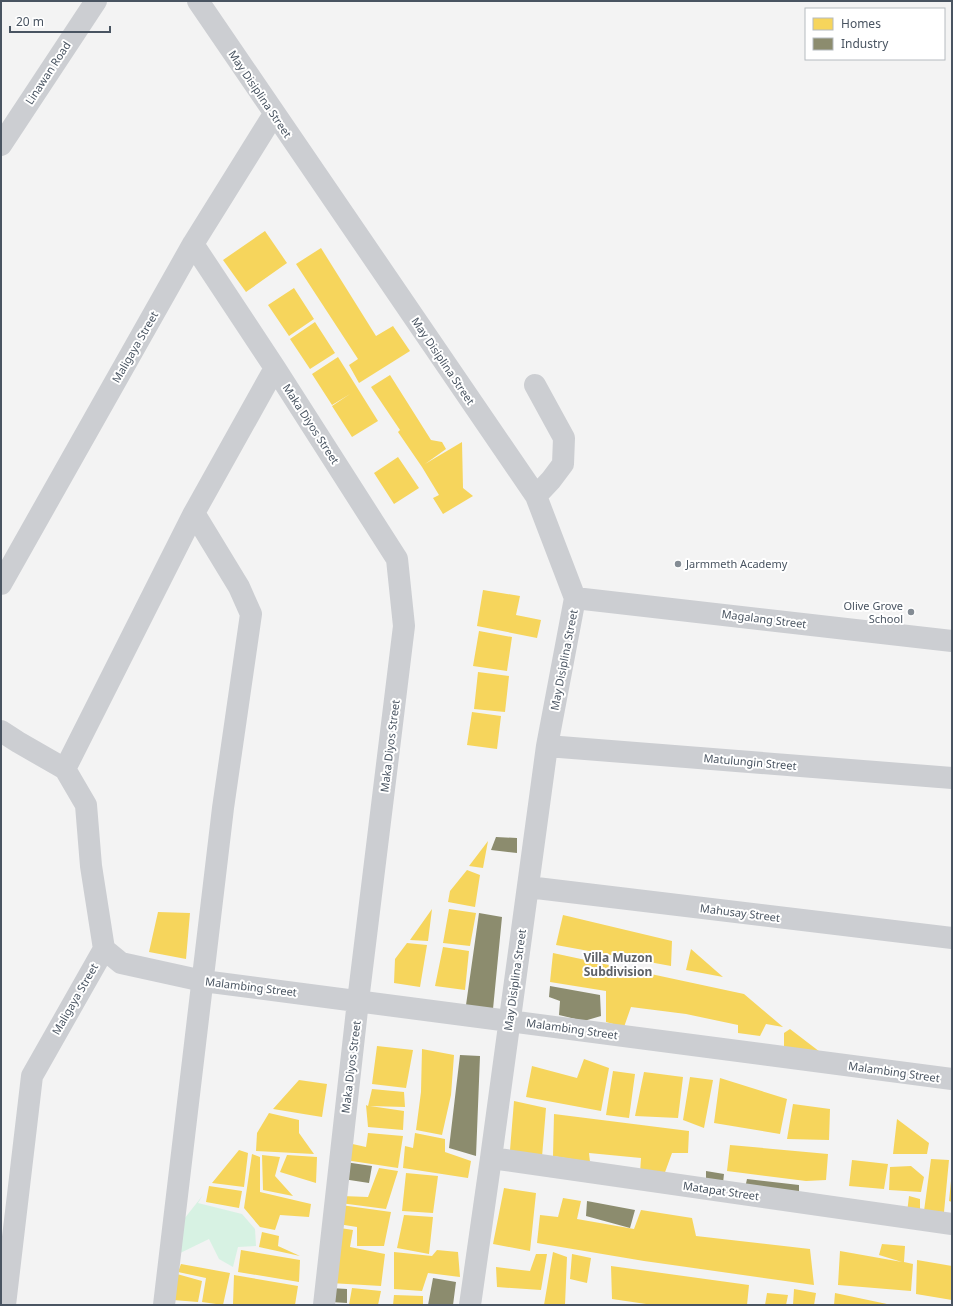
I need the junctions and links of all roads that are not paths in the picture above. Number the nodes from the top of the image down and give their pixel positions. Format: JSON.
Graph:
{"nodes":[{"id":1,"x":96,"y":1,"type":"edge"},
{"id":2,"x":198,"y":1,"type":"edge"},
{"id":3,"x":274,"y":114,"type":"junction"},
{"id":4,"x":1,"y":145,"type":"edge"},
{"id":5,"x":193,"y":244,"type":"junction"},
{"id":6,"x":275,"y":368,"type":"junction"},
{"id":7,"x":535,"y":385,"type":"dead end"},
{"id":8,"x":536,"y":496,"type":"junction"},
{"id":9,"x":194,"y":513,"type":"junction"},
{"id":10,"x":1,"y":584,"type":"edge"},
{"id":11,"x":575,"y":598,"type":"junction"},
{"id":12,"x":952,"y":641,"type":"edge"},
{"id":13,"x":1,"y":731,"type":"edge"},
{"id":14,"x":548,"y":746,"type":"junction"},
{"id":15,"x":65,"y":769,"type":"junction"},
{"id":16,"x":952,"y":778,"type":"edge"},
{"id":17,"x":528,"y":887,"type":"junction"},
{"id":18,"x":952,"y":938,"type":"edge"},
{"id":19,"x":104,"y":949,"type":"junction"},
{"id":20,"x":203,"y":981,"type":"junction"},
{"id":21,"x":358,"y":1001,"type":"junction"},
{"id":22,"x":509,"y":1021,"type":"junction"},
{"id":23,"x":952,"y":1079,"type":"edge"},
{"id":24,"x":491,"y":1158,"type":"junction"},
{"id":25,"x":952,"y":1224,"type":"edge"},
{"id":26,"x":4,"y":1305,"type":"edge"},
{"id":27,"x":164,"y":1305,"type":"edge"},
{"id":28,"x":324,"y":1305,"type":"edge"},
{"id":29,"x":470,"y":1305,"type":"edge"}],
"edges":[{"from":1,"to":4,"type":"street","name":"Linawan Road"},
{"from":2,"to":3,"type":"street","name":"May Disiplina Street"},
{"from":3,"to":5,"type":"street","name":"Maligaya Street"},
{"from":3,"to":8,"type":"street","name":"May Disiplina Street"},
{"from":5,"to":6,"type":"street","name":"Maka Diyos Street"},
{"from":5,"to":10,"type":"street","name":"Maligaya Street"},
{"from":6,"to":9,"type":"street"},
{"from":6,"to":21,"type":"street","name":"Maka Diyos Street"},
{"from":7,"to":8,"type":"street"},
{"from":8,"to":11,"type":"street","name":"May Disiplina Street"},
{"from":9,"to":15,"type":"street"},
{"from":9,"to":20,"type":"street"},
{"from":11,"to":12,"type":"street","name":"Magalang Street"},
{"from":11,"to":14,"type":"street","name":"May Disiplina Street"},
{"from":13,"to":15,"type":"street"},
{"from":14,"to":16,"type":"street","name":"Matulungin Street"},
{"from":14,"to":17,"type":"street","name":"May Disiplina Street"},
{"from":15,"to":19,"type":"street"},
{"from":17,"to":18,"type":"street","name":"Mahusay Street"},
{"from":17,"to":22,"type":"street","name":"May Disiplina Street"},
{"from":19,"to":20,"type":"street","name":"Malambing Street"},
{"from":19,"to":26,"type":"street","name":"Maligaya Street"},
{"from":20,"to":21,"type":"street","name":"Malambing Street"},
{"from":20,"to":27,"type":"street"},
{"from":21,"to":22,"type":"street","name":"Malambing Street"},
{"from":21,"to":28,"type":"street","name":"Maka Diyos Street"},
{"from":22,"to":23,"type":"street","name":"Malambing Street"},
{"from":22,"to":24,"type":"street","name":"May Disiplina Street"},
{"from":24,"to":25,"type":"street","name":"Matapat Street"},
{"from":24,"to":29,"type":"street","name":"May Disiplina Street"}]}
